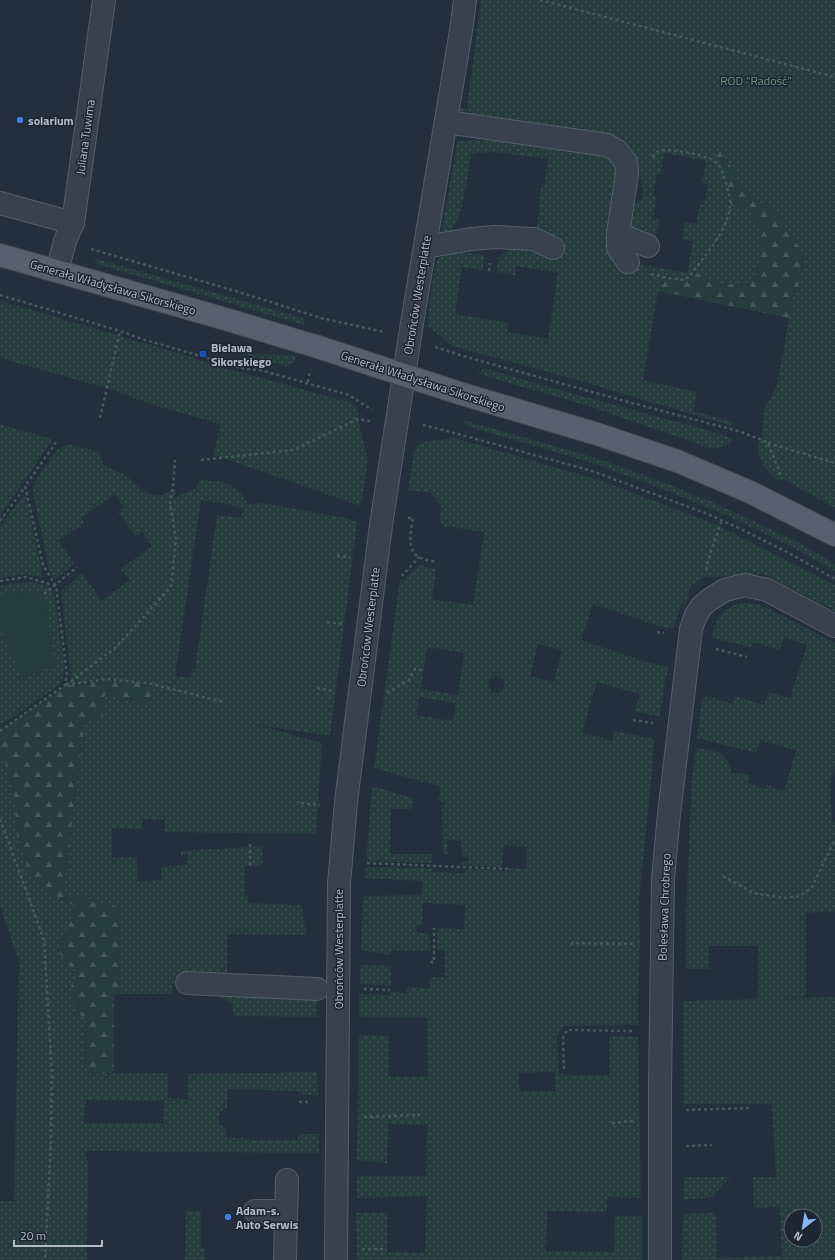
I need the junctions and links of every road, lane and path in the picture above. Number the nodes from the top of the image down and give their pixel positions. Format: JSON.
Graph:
{"nodes":[{"id":1,"x":104,"y":0,"type":"edge"},
{"id":2,"x":465,"y":0,"type":"edge"},
{"id":3,"x":540,"y":0,"type":"edge"},
{"id":4,"x":835,"y":77,"type":"edge"},
{"id":5,"x":446,"y":122,"type":"junction"},
{"id":6,"x":626,"y":168,"type":"junction"},
{"id":7,"x":0,"y":203,"type":"edge"},
{"id":8,"x":73,"y":223,"type":"junction"},
{"id":9,"x":618,"y":234,"type":"junction"},
{"id":10,"x":648,"y":246,"type":"dead end"},
{"id":11,"x":425,"y":247,"type":"junction"},
{"id":12,"x":88,"y":248,"type":"dead end"},
{"id":13,"x":552,"y":248,"type":"dead end"},
{"id":14,"x":0,"y":256,"type":"edge"},
{"id":15,"x":628,"y":262,"type":"joint"},
{"id":16,"x":57,"y":271,"type":"junction"},
{"id":17,"x":0,"y":295,"type":"edge"},
{"id":18,"x":371,"y":329,"type":"dead end"},
{"id":19,"x":120,"y":330,"type":"junction"},
{"id":20,"x":437,"y":347,"type":"dead end"},
{"id":21,"x":404,"y":374,"type":"junction"},
{"id":22,"x":375,"y":411,"type":"dead end"},
{"id":23,"x":100,"y":418,"type":"dead end"},
{"id":24,"x":369,"y":421,"type":"dead end"},
{"id":25,"x":424,"y":426,"type":"dead end"},
{"id":26,"x":57,"y":441,"type":"dead end"},
{"id":27,"x":768,"y":443,"type":"junction"},
{"id":28,"x":175,"y":460,"type":"dead end"},
{"id":29,"x":201,"y":460,"type":"dead end"},
{"id":30,"x":835,"y":463,"type":"edge"},
{"id":31,"x":783,"y":479,"type":"dead end"},
{"id":32,"x":25,"y":486,"type":"junction"},
{"id":33,"x":402,"y":517,"type":"dead end"},
{"id":34,"x":722,"y":520,"type":"junction"},
{"id":35,"x":0,"y":521,"type":"edge"},
{"id":36,"x":835,"y":535,"type":"edge"},
{"id":37,"x":337,"y":556,"type":"dead end"},
{"id":38,"x":353,"y":557,"type":"dead end"},
{"id":39,"x":419,"y":557,"type":"junction"},
{"id":40,"x":437,"y":562,"type":"dead end"},
{"id":41,"x":78,"y":567,"type":"dead end"},
{"id":42,"x":706,"y":571,"type":"dead end"},
{"id":43,"x":399,"y":576,"type":"dead end"},
{"id":44,"x":835,"y":579,"type":"edge"},
{"id":45,"x":0,"y":581,"type":"edge"},
{"id":46,"x":56,"y":586,"type":"junction"},
{"id":47,"x":44,"y":594,"type":"dead end"},
{"id":48,"x":327,"y":622,"type":"dead end"},
{"id":49,"x":344,"y":625,"type":"dead end"},
{"id":50,"x":835,"y":626,"type":"edge"},
{"id":51,"x":710,"y":648,"type":"dead end"},
{"id":52,"x":747,"y":657,"type":"dead end"},
{"id":53,"x":424,"y":671,"type":"dead end"},
{"id":54,"x":65,"y":685,"type":"junction"},
{"id":55,"x":317,"y":688,"type":"dead end"},
{"id":56,"x":335,"y":692,"type":"dead end"},
{"id":57,"x":388,"y":693,"type":"dead end"},
{"id":58,"x":224,"y":702,"type":"dead end"},
{"id":59,"x":633,"y":720,"type":"dead end"},
{"id":60,"x":659,"y":724,"type":"dead end"},
{"id":61,"x":0,"y":731,"type":"edge"},
{"id":62,"x":301,"y":803,"type":"dead end"},
{"id":63,"x":322,"y":805,"type":"dead end"},
{"id":64,"x":0,"y":819,"type":"edge"},
{"id":65,"x":835,"y":839,"type":"edge"},
{"id":66,"x":250,"y":844,"type":"dead end"},
{"id":67,"x":361,"y":864,"type":"dead end"},
{"id":68,"x":250,"y":866,"type":"dead end"},
{"id":69,"x":508,"y":869,"type":"dead end"},
{"id":70,"x":723,"y":876,"type":"dead end"},
{"id":71,"x":434,"y":928,"type":"dead end"},
{"id":72,"x":640,"y":944,"type":"dead end"},
{"id":73,"x":572,"y":945,"type":"dead end"},
{"id":74,"x":430,"y":962,"type":"dead end"},
{"id":75,"x":187,"y":983,"type":"dead end"},
{"id":76,"x":317,"y":989,"type":"dead end"},
{"id":77,"x":360,"y":989,"type":"dead end"},
{"id":78,"x":390,"y":990,"type":"dead end"},
{"id":79,"x":638,"y":1031,"type":"dead end"},
{"id":80,"x":564,"y":1070,"type":"dead end"},
{"id":81,"x":299,"y":1102,"type":"dead end"},
{"id":82,"x":318,"y":1102,"type":"dead end"},
{"id":83,"x":750,"y":1108,"type":"dead end"},
{"id":84,"x":686,"y":1110,"type":"dead end"},
{"id":85,"x":420,"y":1115,"type":"dead end"},
{"id":86,"x":358,"y":1117,"type":"dead end"},
{"id":87,"x":639,"y":1121,"type":"dead end"},
{"id":88,"x":612,"y":1123,"type":"dead end"},
{"id":89,"x":712,"y":1145,"type":"dead end"},
{"id":90,"x":684,"y":1146,"type":"dead end"},
{"id":91,"x":288,"y":1180,"type":"dead end"},
{"id":92,"x":286,"y":1210,"type":"junction"},
{"id":93,"x":255,"y":1211,"type":"dead end"},
{"id":94,"x":357,"y":1249,"type":"dead end"},
{"id":95,"x":386,"y":1250,"type":"dead end"},
{"id":96,"x":45,"y":1260,"type":"edge"},
{"id":97,"x":284,"y":1260,"type":"edge"},
{"id":98,"x":336,"y":1260,"type":"edge"},
{"id":99,"x":660,"y":1260,"type":"edge"}],
"edges":[{"from":1,"to":8,"type":"street","name":"Juliana Tuwima"},
{"from":2,"to":5,"type":"street","name":"Obrońców Westerplatte"},
{"from":3,"to":4,"type":"path"},
{"from":5,"to":6,"type":"street"},
{"from":5,"to":11,"type":"street","name":"Obrońców Westerplatte"},
{"from":6,"to":9,"type":"street"},
{"from":6,"to":15,"type":"path"},
{"from":7,"to":8,"type":"street"},
{"from":8,"to":16,"type":"street","name":"Juliana Tuwima"},
{"from":9,"to":10,"type":"street"},
{"from":9,"to":15,"type":"street"},
{"from":11,"to":13,"type":"street"},
{"from":11,"to":21,"type":"street","name":"Obrońców Westerplatte"},
{"from":12,"to":18,"type":"path"},
{"from":14,"to":16,"type":"main road","name":"Generała Władysława Sikorskiego"},
{"from":16,"to":21,"type":"main road","name":"Generała Władysława Sikorskiego"},
{"from":17,"to":19,"type":"path"},
{"from":19,"to":22,"type":"path"},
{"from":19,"to":23,"type":"path"},
{"from":20,"to":27,"type":"path"},
{"from":21,"to":36,"type":"main road","name":"Generała Władysława Sikorskiego"},
{"from":21,"to":98,"type":"street","name":"Obrońców Westerplatte"},
{"from":24,"to":29,"type":"path"},
{"from":25,"to":34,"type":"path"},
{"from":26,"to":32,"type":"path"},
{"from":27,"to":30,"type":"path"},
{"from":27,"to":31,"type":"path"},
{"from":28,"to":54,"type":"path"},
{"from":32,"to":35,"type":"path"},
{"from":32,"to":46,"type":"path"},
{"from":33,"to":39,"type":"path"},
{"from":34,"to":42,"type":"path"},
{"from":34,"to":44,"type":"path"},
{"from":37,"to":38,"type":"path"},
{"from":39,"to":40,"type":"path"},
{"from":39,"to":43,"type":"path"},
{"from":41,"to":46,"type":"path"},
{"from":45,"to":46,"type":"path"},
{"from":46,"to":47,"type":"path"},
{"from":46,"to":54,"type":"path"},
{"from":48,"to":49,"type":"path"},
{"from":50,"to":99,"type":"street","name":"Bolesława Chrobrego"},
{"from":51,"to":52,"type":"path"},
{"from":53,"to":57,"type":"path"},
{"from":54,"to":58,"type":"path"},
{"from":54,"to":61,"type":"path"},
{"from":55,"to":56,"type":"path"},
{"from":59,"to":60,"type":"path"},
{"from":62,"to":63,"type":"path"},
{"from":64,"to":96,"type":"path"},
{"from":65,"to":70,"type":"path"},
{"from":66,"to":68,"type":"path"},
{"from":67,"to":69,"type":"path"},
{"from":71,"to":74,"type":"path"},
{"from":72,"to":73,"type":"path"},
{"from":75,"to":76,"type":"street"},
{"from":77,"to":78,"type":"path"},
{"from":79,"to":80,"type":"path"},
{"from":81,"to":82,"type":"path"},
{"from":83,"to":84,"type":"path"},
{"from":85,"to":86,"type":"path"},
{"from":87,"to":88,"type":"path"},
{"from":89,"to":90,"type":"path"},
{"from":91,"to":92,"type":"street"},
{"from":92,"to":93,"type":"street"},
{"from":92,"to":97,"type":"street"},
{"from":94,"to":95,"type":"path"}]}
